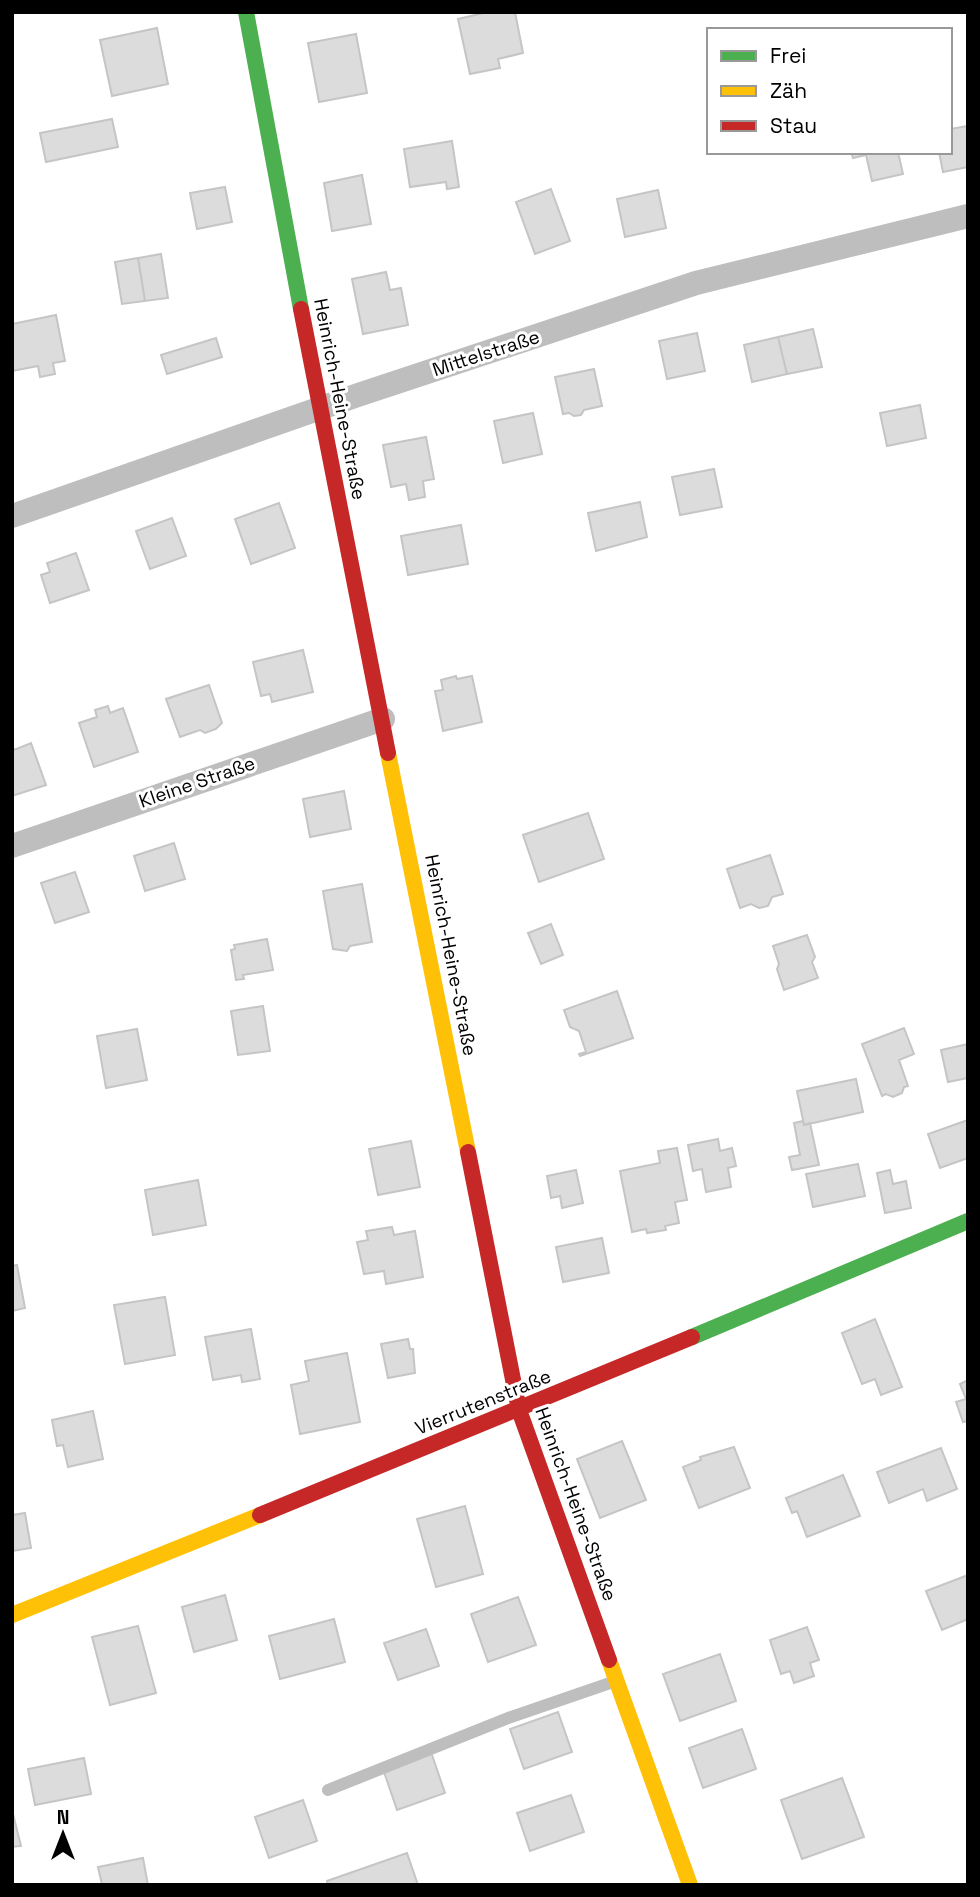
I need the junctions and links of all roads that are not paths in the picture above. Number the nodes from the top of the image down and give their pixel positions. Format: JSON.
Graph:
{"nodes":[{"id":1,"x":246,"y":12,"type":"edge"},
{"id":2,"x":968,"y":216,"type":"edge"},
{"id":3,"x":320,"y":410,"type":"junction"},
{"id":4,"x":12,"y":516,"type":"edge"},
{"id":5,"x":383,"y":719,"type":"junction"},
{"id":6,"x":12,"y":846,"type":"edge"},
{"id":7,"x":968,"y":1221,"type":"edge"},
{"id":8,"x":519,"y":1410,"type":"junction"},
{"id":9,"x":12,"y":1615,"type":"edge"},
{"id":10,"x":617,"y":1681,"type":"junction"},
{"id":11,"x":328,"y":1790,"type":"dead end"},
{"id":12,"x":690,"y":1885,"type":"edge"}],
"edges":[{"from":1,"to":3,"type":"street","name":"Heinrich-Heine-Straße"},
{"from":2,"to":3,"type":"street","name":"Mittelstraße"},
{"from":3,"to":4,"type":"street","name":"Mittelstraße"},
{"from":3,"to":5,"type":"street","name":"Heinrich-Heine-Straße"},
{"from":5,"to":6,"type":"street","name":"Kleine Straße"},
{"from":5,"to":8,"type":"street","name":"Heinrich-Heine-Straße"},
{"from":7,"to":8,"type":"street","name":"Vierrutenstraße"},
{"from":8,"to":9,"type":"street","name":"Vierrutenstraße"},
{"from":8,"to":10,"type":"street","name":"Heinrich-Heine-Straße"},
{"from":10,"to":11,"type":"lane"},
{"from":10,"to":12,"type":"street","name":"Heinrich-Heine-Straße"}]}
